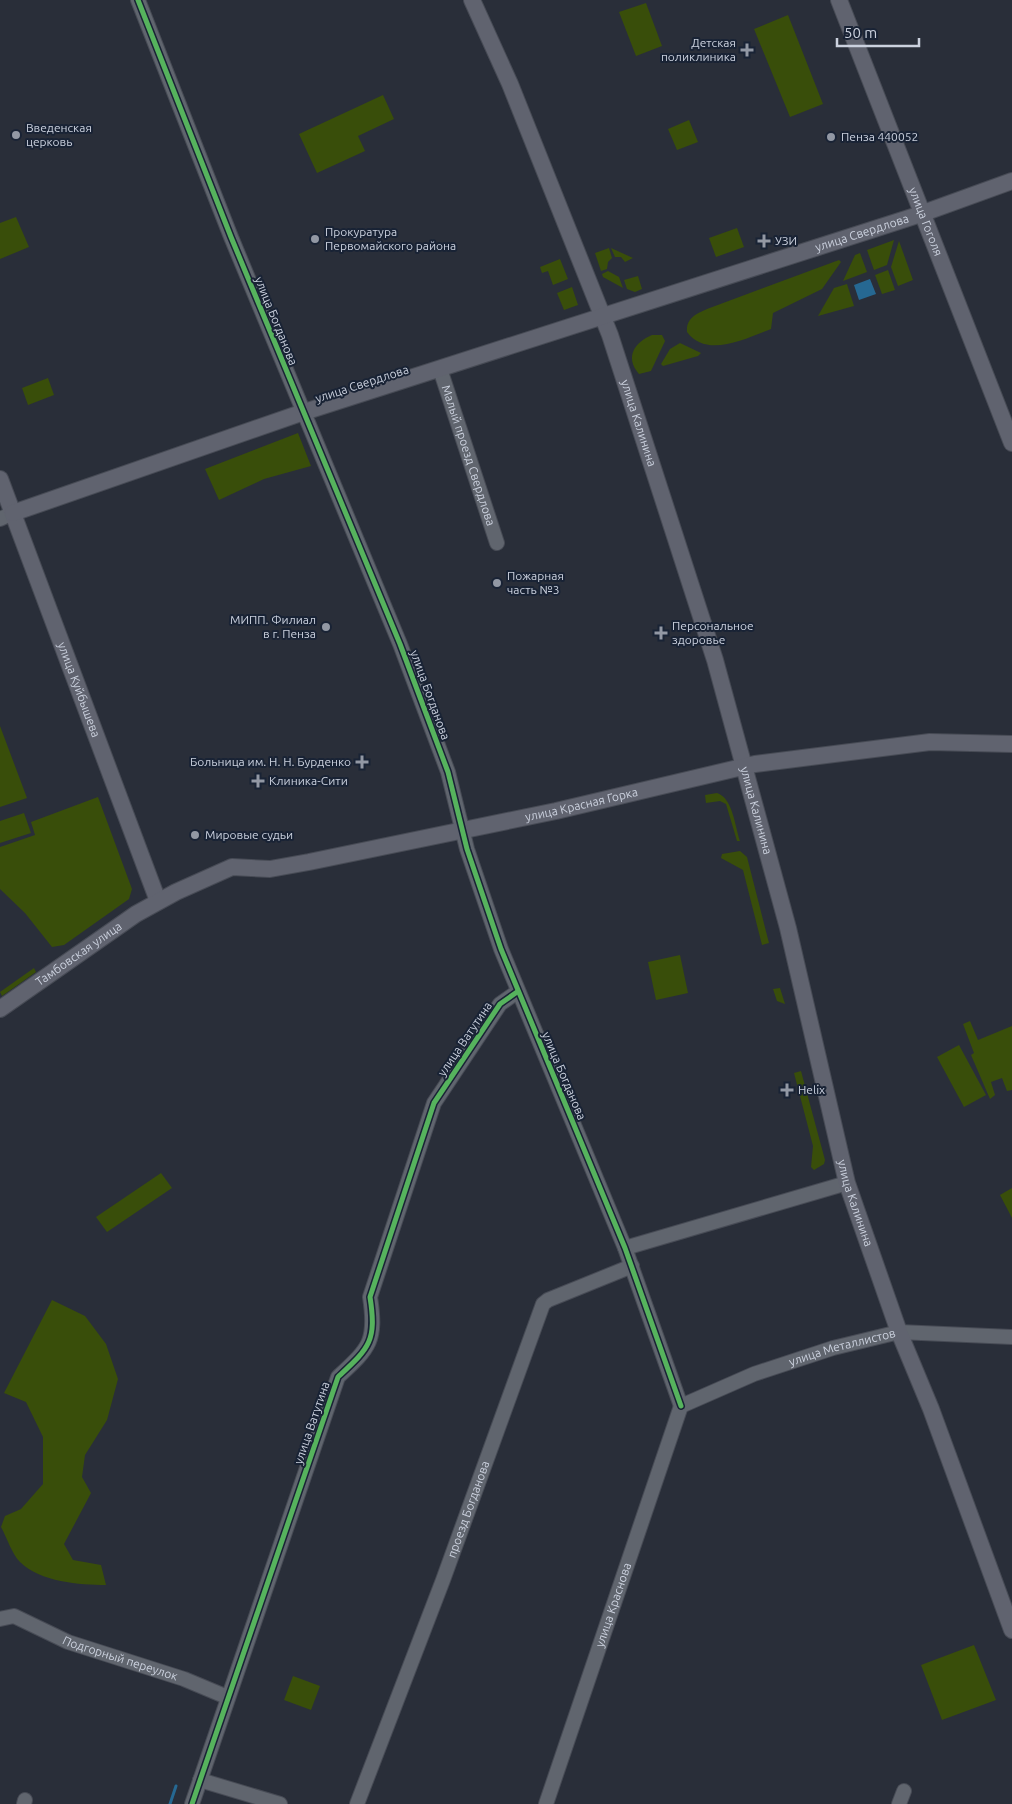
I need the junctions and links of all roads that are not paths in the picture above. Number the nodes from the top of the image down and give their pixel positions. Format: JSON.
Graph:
{"nodes":[{"id":1,"x":138,"y":0,"type":"edge"},
{"id":2,"x":472,"y":0,"type":"edge"},
{"id":3,"x":839,"y":0,"type":"edge"},
{"id":4,"x":1012,"y":181,"type":"edge"},
{"id":5,"x":924,"y":213,"type":"junction"},
{"id":6,"x":604,"y":317,"type":"junction"},
{"id":7,"x":440,"y":369,"type":"junction"},
{"id":8,"x":303,"y":412,"type":"junction"},
{"id":9,"x":1012,"y":442,"type":"edge"},
{"id":10,"x":0,"y":479,"type":"edge"},
{"id":11,"x":7,"y":516,"type":"edge"},
{"id":12,"x":497,"y":542,"type":"dead end"},
{"id":13,"x":1012,"y":744,"type":"edge"},
{"id":14,"x":744,"y":767,"type":"junction"},
{"id":15,"x":462,"y":830,"type":"junction"},
{"id":16,"x":158,"y":901,"type":"junction"},
{"id":17,"x":518,"y":992,"type":"junction"},
{"id":18,"x":0,"y":1009,"type":"edge"},
{"id":19,"x":847,"y":1183,"type":"junction"},
{"id":20,"x":625,"y":1248,"type":"junction"},
{"id":21,"x":632,"y":1266,"type":"junction"},
{"id":22,"x":899,"y":1332,"type":"junction"},
{"id":23,"x":1012,"y":1337,"type":"edge"},
{"id":24,"x":681,"y":1406,"type":"junction"},
{"id":25,"x":7,"y":1617,"type":"edge"},
{"id":26,"x":1012,"y":1630,"type":"edge"},
{"id":27,"x":228,"y":1697,"type":"junction"},
{"id":28,"x":200,"y":1780,"type":"junction"},
{"id":29,"x":192,"y":1804,"type":"edge"},
{"id":30,"x":280,"y":1804,"type":"edge"},
{"id":31,"x":357,"y":1804,"type":"edge"},
{"id":32,"x":546,"y":1804,"type":"edge"}],
"edges":[{"from":1,"to":8,"type":"street","name":"улица Богданова"},
{"from":2,"to":6,"type":"main road","name":"улица Калинина"},
{"from":3,"to":5,"type":"main road","name":"улица Гоголя"},
{"from":4,"to":5,"type":"main road","name":"улица Свердлова"},
{"from":5,"to":6,"type":"main road","name":"улица Свердлова"},
{"from":5,"to":9,"type":"main road","name":"улица Гоголя"},
{"from":6,"to":7,"type":"main road","name":"улица Свердлова"},
{"from":6,"to":14,"type":"main road","name":"улица Калинина"},
{"from":7,"to":8,"type":"main road","name":"улица Свердлова"},
{"from":7,"to":12,"type":"street","name":"Малый проезд Свердлова"},
{"from":8,"to":11,"type":"main road","name":"улица Свердлова"},
{"from":8,"to":15,"type":"street","name":"улица Богданова"},
{"from":10,"to":11,"type":"main road","name":"улица Куйбышева"},
{"from":11,"to":16,"type":"main road","name":"улица Куйбышева"},
{"from":13,"to":14,"type":"main road","name":"улица Красная Горка"},
{"from":14,"to":15,"type":"main road","name":"улица Красная Горка"},
{"from":14,"to":19,"type":"main road","name":"улица Калинина"},
{"from":15,"to":16,"type":"main road","name":"улица Красная Горка"},
{"from":15,"to":17,"type":"street","name":"улица Богданова"},
{"from":16,"to":18,"type":"main road","name":"Тамбовская улица"},
{"from":17,"to":20,"type":"street","name":"улица Богданова"},
{"from":17,"to":27,"type":"street","name":"улица Ватутина"},
{"from":19,"to":20,"type":"street"},
{"from":19,"to":22,"type":"main road","name":"улица Калинина"},
{"from":20,"to":21,"type":"street","name":"улица Богданова"},
{"from":21,"to":24,"type":"street","name":"улица Богданова"},
{"from":21,"to":31,"type":"street","name":"проезд Богданова"},
{"from":22,"to":23,"type":"street","name":"улица Металлистов"},
{"from":22,"to":24,"type":"street","name":"улица Металлистов"},
{"from":22,"to":26,"type":"main road","name":"улица Калинина"},
{"from":24,"to":32,"type":"street","name":"улица Краснова"},
{"from":25,"to":27,"type":"street","name":"Подгорный переулок"},
{"from":27,"to":28,"type":"street","name":"улица Ватутина"},
{"from":28,"to":29,"type":"street","name":"улица Ватутина"},
{"from":28,"to":30,"type":"street"}]}
